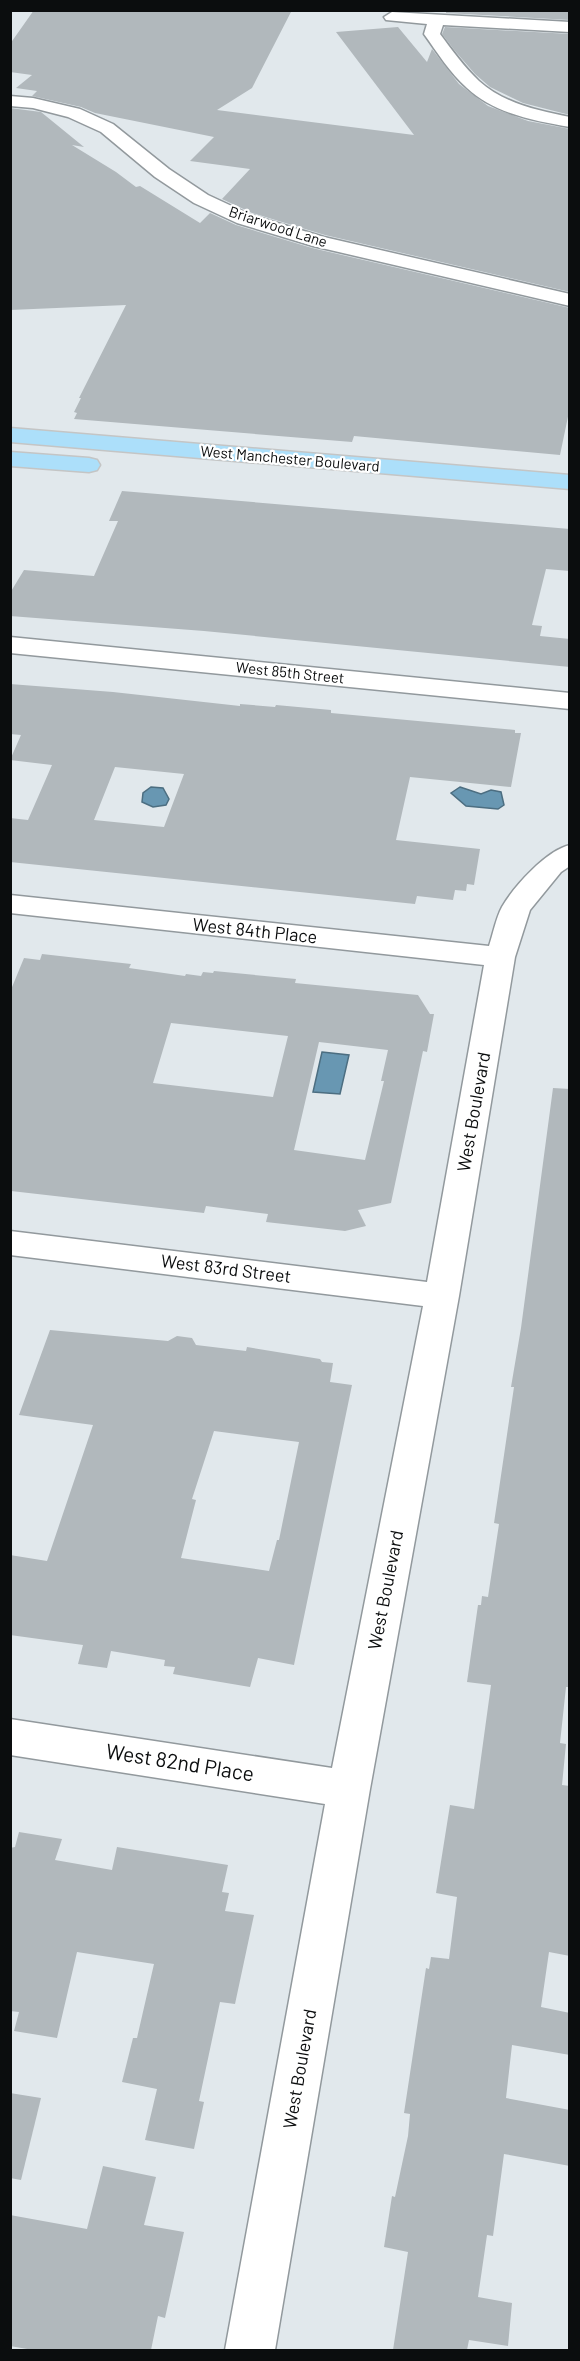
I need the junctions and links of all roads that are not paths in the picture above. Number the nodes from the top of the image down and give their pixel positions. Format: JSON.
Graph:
{"nodes":[{"id":1,"x":392,"y":17,"type":"dead end"},
{"id":2,"x":437,"y":20,"type":"junction"},
{"id":3,"x":570,"y":27,"type":"edge"},
{"id":4,"x":10,"y":101,"type":"edge"},
{"id":5,"x":570,"y":122,"type":"edge"},
{"id":6,"x":570,"y":300,"type":"edge"},
{"id":7,"x":10,"y":435,"type":"edge"},
{"id":8,"x":10,"y":459,"type":"edge"},
{"id":9,"x":106,"y":466,"type":"dead end"},
{"id":10,"x":570,"y":482,"type":"edge"},
{"id":11,"x":10,"y":645,"type":"edge"},
{"id":12,"x":570,"y":701,"type":"edge"},
{"id":13,"x":570,"y":853,"type":"edge"},
{"id":14,"x":10,"y":904,"type":"edge"},
{"id":15,"x":500,"y":957,"type":"junction"},
{"id":16,"x":10,"y":1243,"type":"edge"},
{"id":17,"x":442,"y":1296,"type":"junction"},
{"id":18,"x":10,"y":1737,"type":"edge"},
{"id":19,"x":349,"y":1789,"type":"junction"},
{"id":20,"x":250,"y":2350,"type":"edge"}],
"edges":[{"from":1,"to":2,"type":"street"},
{"from":2,"to":3,"type":"street"},
{"from":2,"to":5,"type":"street"},
{"from":4,"to":6,"type":"street","name":"Briarwood Lane"},
{"from":7,"to":10,"type":"main road","name":"West Manchester Boulevard"},
{"from":8,"to":9,"type":"main road"},
{"from":11,"to":12,"type":"street","name":"West 85th Street"},
{"from":13,"to":15,"type":"street","name":"West Boulevard"},
{"from":14,"to":15,"type":"street","name":"West 84th Place"},
{"from":15,"to":17,"type":"street","name":"West Boulevard"},
{"from":16,"to":17,"type":"street","name":"West 83rd Street"},
{"from":17,"to":19,"type":"street","name":"West Boulevard"},
{"from":18,"to":19,"type":"street","name":"West 82nd Place"},
{"from":19,"to":20,"type":"street","name":"West Boulevard"}]}
